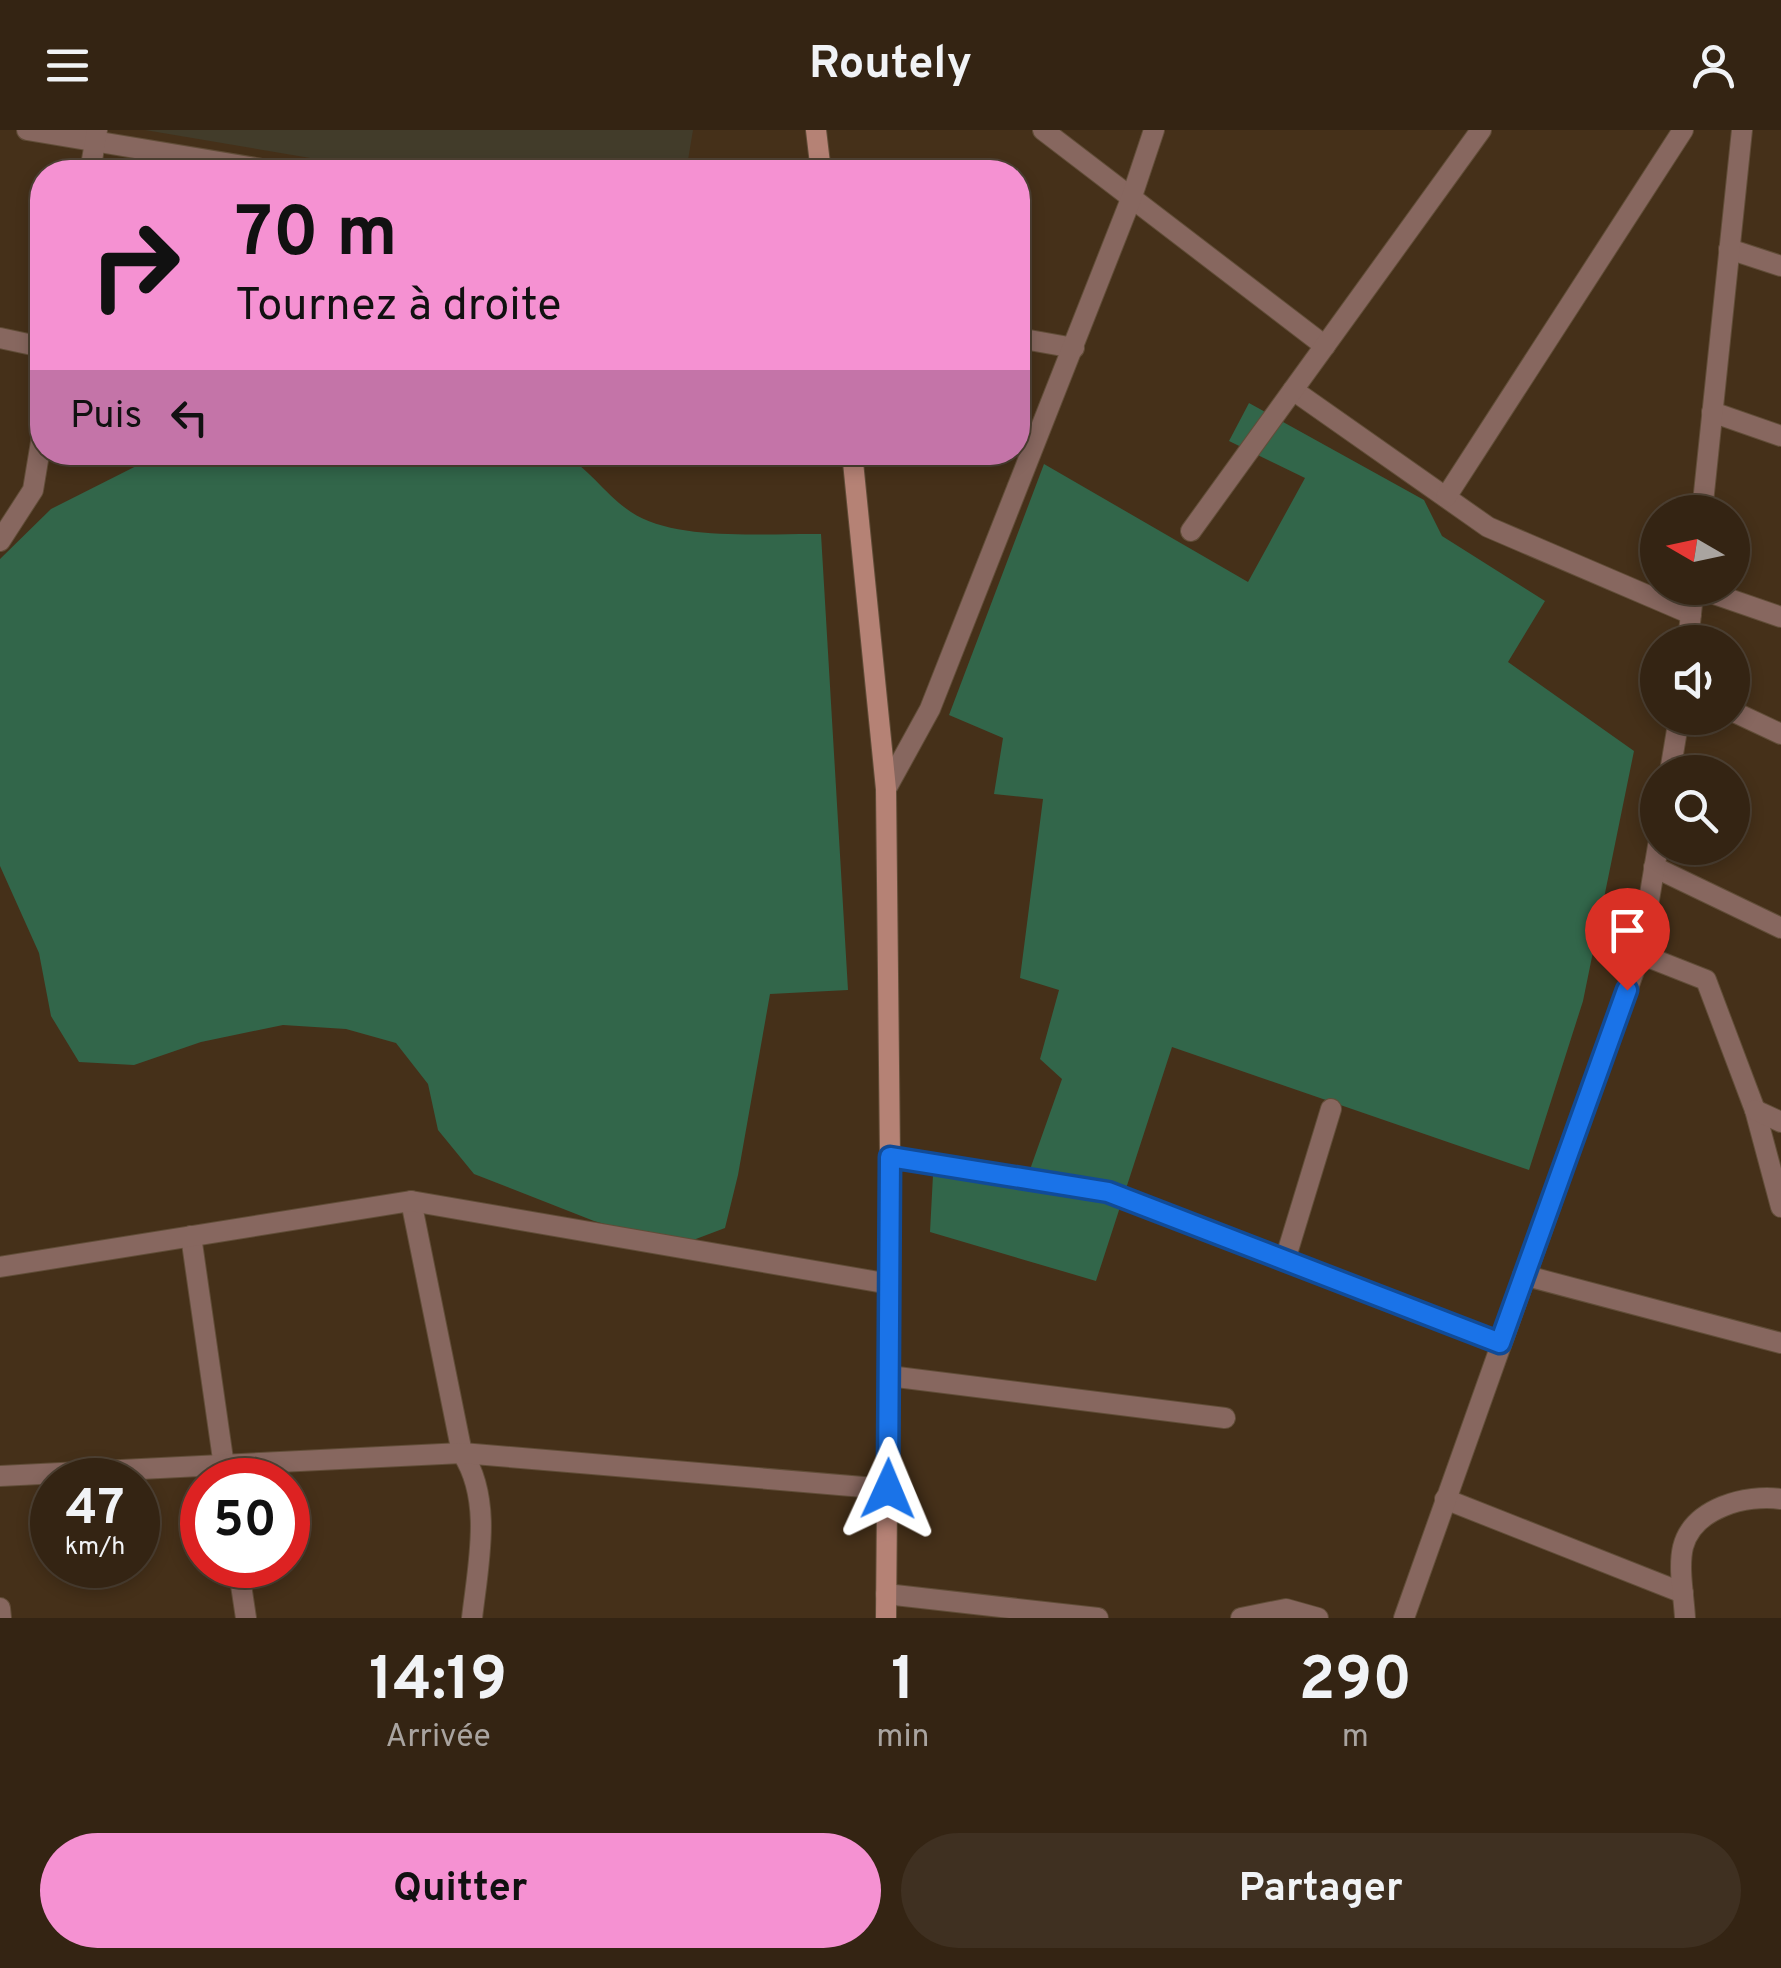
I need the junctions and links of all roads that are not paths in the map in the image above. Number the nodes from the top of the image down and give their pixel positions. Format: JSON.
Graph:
{"nodes":[{"id":1,"x":27,"y":130,"type":"edge"},
{"id":2,"x":816,"y":130,"type":"edge"},
{"id":3,"x":1043,"y":130,"type":"edge"},
{"id":4,"x":1154,"y":130,"type":"edge"},
{"id":5,"x":1482,"y":130,"type":"edge"},
{"id":6,"x":1683,"y":130,"type":"edge"},
{"id":7,"x":1742,"y":130,"type":"edge"},
{"id":8,"x":96,"y":136,"type":"edge"},
{"id":9,"x":219,"y":160,"type":"edge"},
{"id":10,"x":820,"y":160,"type":"edge"},
{"id":11,"x":1131,"y":199,"type":"junction"},
{"id":12,"x":1729,"y":249,"type":"junction"},
{"id":13,"x":1781,"y":266,"type":"edge"},
{"id":14,"x":0,"y":338,"type":"edge"},
{"id":15,"x":1030,"y":340,"type":"edge"},
{"id":16,"x":30,"y":344,"type":"edge"},
{"id":17,"x":1325,"y":346,"type":"junction"},
{"id":18,"x":1074,"y":348,"type":"junction"},
{"id":19,"x":1294,"y":390,"type":"junction"},
{"id":20,"x":1712,"y":412,"type":"junction"},
{"id":21,"x":1781,"y":436,"type":"edge"},
{"id":22,"x":1030,"y":458,"type":"edge"},
{"id":23,"x":37,"y":465,"type":"edge"},
{"id":24,"x":853,"y":465,"type":"edge"},
{"id":25,"x":1027,"y":465,"type":"edge"},
{"id":26,"x":1704,"y":495,"type":"edge"},
{"id":27,"x":1446,"y":498,"type":"junction"},
{"id":28,"x":1192,"y":531,"type":"dead end"},
{"id":29,"x":0,"y":541,"type":"edge"},
{"id":30,"x":1693,"y":605,"type":"edge"},
{"id":31,"x":1746,"y":605,"type":"edge"},
{"id":32,"x":1691,"y":614,"type":"junction"},
{"id":33,"x":1781,"y":617,"type":"edge"},
{"id":34,"x":1690,"y":625,"type":"edge"},
{"id":35,"x":1750,"y":719,"type":"edge"},
{"id":36,"x":1781,"y":734,"type":"edge"},
{"id":37,"x":886,"y":789,"type":"junction"},
{"id":38,"x":1654,"y":867,"type":"joint"},
{"id":39,"x":1781,"y":928,"type":"edge"},
{"id":40,"x":1640,"y":954,"type":"junction"},
{"id":41,"x":1331,"y":1108,"type":"dead end"},
{"id":42,"x":1755,"y":1110,"type":"junction"},
{"id":43,"x":1781,"y":1122,"type":"edge"},
{"id":44,"x":890,"y":1157,"type":"junction"},
{"id":45,"x":412,"y":1201,"type":"junction"},
{"id":46,"x":1781,"y":1207,"type":"edge"},
{"id":47,"x":190,"y":1236,"type":"junction"},
{"id":48,"x":1285,"y":1260,"type":"junction"},
{"id":49,"x":0,"y":1267,"type":"edge"},
{"id":50,"x":1523,"y":1275,"type":"junction"},
{"id":51,"x":890,"y":1284,"type":"junction"},
{"id":52,"x":1500,"y":1343,"type":"junction"},
{"id":53,"x":1781,"y":1343,"type":"edge"},
{"id":54,"x":890,"y":1376,"type":"junction"},
{"id":55,"x":1225,"y":1418,"type":"dead end"},
{"id":56,"x":462,"y":1453,"type":"junction"},
{"id":57,"x":223,"y":1458,"type":"edge"},
{"id":58,"x":310,"y":1465,"type":"edge"},
{"id":59,"x":180,"y":1473,"type":"edge"},
{"id":60,"x":0,"y":1476,"type":"edge"},
{"id":61,"x":888,"y":1489,"type":"junction"},
{"id":62,"x":1445,"y":1499,"type":"junction"},
{"id":63,"x":1781,"y":1499,"type":"edge"},
{"id":64,"x":241,"y":1588,"type":"edge"},
{"id":65,"x":1683,"y":1593,"type":"junction"},
{"id":66,"x":886,"y":1594,"type":"junction"},
{"id":67,"x":0,"y":1608,"type":"edge"},
{"id":68,"x":1,"y":1618,"type":"edge"},
{"id":69,"x":246,"y":1618,"type":"edge"},
{"id":70,"x":472,"y":1618,"type":"edge"},
{"id":71,"x":886,"y":1618,"type":"edge"},
{"id":72,"x":1098,"y":1618,"type":"edge"},
{"id":73,"x":1241,"y":1618,"type":"edge"},
{"id":74,"x":1318,"y":1618,"type":"edge"},
{"id":75,"x":1404,"y":1618,"type":"edge"},
{"id":76,"x":1685,"y":1618,"type":"edge"}],
"edges":[{"from":1,"to":8,"type":"street"},
{"from":2,"to":10,"type":"main road"},
{"from":3,"to":11,"type":"street"},
{"from":4,"to":11,"type":"street"},
{"from":5,"to":17,"type":"street"},
{"from":6,"to":27,"type":"street"},
{"from":7,"to":12,"type":"street"},
{"from":8,"to":9,"type":"street"},
{"from":11,"to":17,"type":"street"},
{"from":11,"to":18,"type":"street"},
{"from":12,"to":13,"type":"street"},
{"from":12,"to":20,"type":"street"},
{"from":14,"to":16,"type":"street"},
{"from":15,"to":18,"type":"street"},
{"from":17,"to":19,"type":"street"},
{"from":18,"to":22,"type":"street"},
{"from":19,"to":27,"type":"street"},
{"from":19,"to":28,"type":"street"},
{"from":20,"to":21,"type":"street"},
{"from":20,"to":26,"type":"street"},
{"from":23,"to":29,"type":"street"},
{"from":24,"to":37,"type":"main road"},
{"from":25,"to":37,"type":"street"},
{"from":27,"to":32,"type":"street"},
{"from":30,"to":32,"type":"street"},
{"from":31,"to":33,"type":"street"},
{"from":32,"to":34,"type":"street"},
{"from":35,"to":36,"type":"street"},
{"from":37,"to":44,"type":"main road"},
{"from":38,"to":39,"type":"street"},
{"from":38,"to":40,"type":"street"},
{"from":40,"to":42,"type":"street"},
{"from":40,"to":50,"type":"street"},
{"from":41,"to":48,"type":"street"},
{"from":42,"to":43,"type":"street"},
{"from":42,"to":46,"type":"street"},
{"from":44,"to":48,"type":"street"},
{"from":44,"to":51,"type":"main road"},
{"from":45,"to":47,"type":"street"},
{"from":45,"to":51,"type":"street"},
{"from":45,"to":56,"type":"street"},
{"from":47,"to":49,"type":"street"},
{"from":47,"to":57,"type":"street"},
{"from":48,"to":52,"type":"street"},
{"from":50,"to":52,"type":"street"},
{"from":50,"to":53,"type":"street"},
{"from":51,"to":54,"type":"main road"},
{"from":52,"to":62,"type":"street"},
{"from":54,"to":55,"type":"street"},
{"from":54,"to":61,"type":"main road"},
{"from":56,"to":58,"type":"street"},
{"from":56,"to":61,"type":"street"},
{"from":56,"to":70,"type":"street"},
{"from":59,"to":60,"type":"street"},
{"from":61,"to":66,"type":"main road"},
{"from":62,"to":65,"type":"street"},
{"from":62,"to":75,"type":"street"},
{"from":63,"to":65,"type":"street"},
{"from":64,"to":69,"type":"street"},
{"from":65,"to":76,"type":"street"},
{"from":66,"to":71,"type":"main road"},
{"from":66,"to":72,"type":"street"},
{"from":67,"to":68,"type":"street"},
{"from":73,"to":74,"type":"street"}]}
